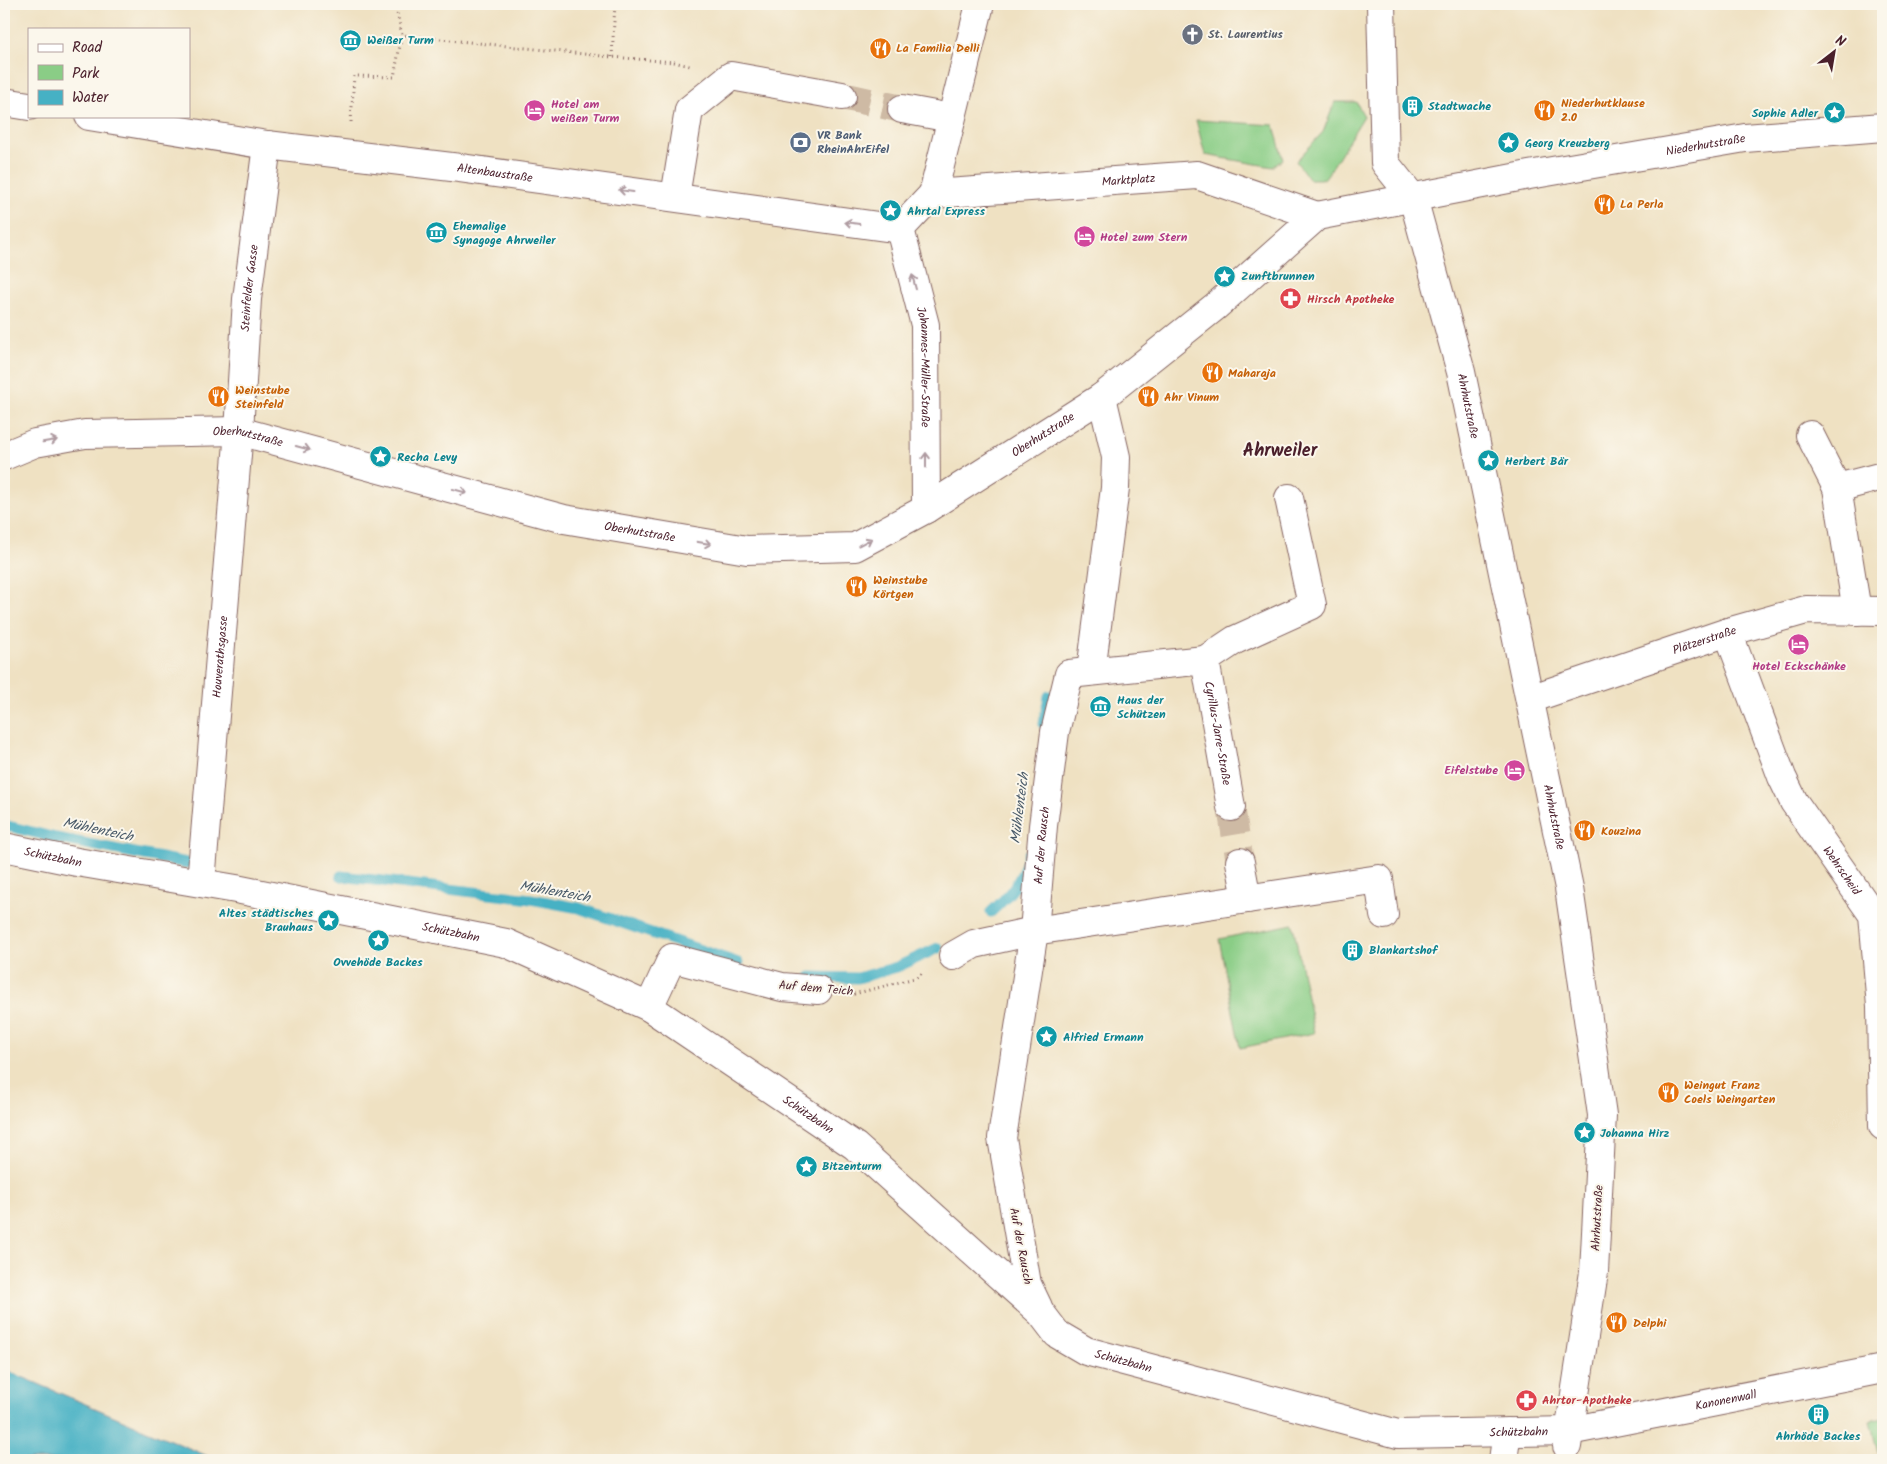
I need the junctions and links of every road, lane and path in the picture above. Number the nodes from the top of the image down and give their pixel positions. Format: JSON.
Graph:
{"nodes":[{"id":1,"x":395,"y":4,"type":"edge"},
{"id":2,"x":615,"y":4,"type":"edge"},
{"id":3,"x":980,"y":4,"type":"edge"},
{"id":4,"x":1381,"y":4,"type":"edge"},
{"id":5,"x":402,"y":35,"type":"junction"},
{"id":6,"x":612,"y":57,"type":"junction"},
{"id":7,"x":731,"y":76,"type":"junction"},
{"id":8,"x":842,"y":96,"type":"tunnel mouth"},
{"id":9,"x":4,"y":102,"type":"edge"},
{"id":10,"x":28,"y":106,"type":"edge"},
{"id":11,"x":902,"y":109,"type":"tunnel mouth"},
{"id":12,"x":101,"y":118,"type":"edge"},
{"id":13,"x":951,"y":118,"type":"junction"},
{"id":14,"x":1883,"y":128,"type":"edge"},
{"id":15,"x":267,"y":145,"type":"junction"},
{"id":16,"x":350,"y":155,"type":"junction"},
{"id":17,"x":1529,"y":175,"type":"joint"},
{"id":18,"x":933,"y":194,"type":"junction"},
{"id":19,"x":675,"y":197,"type":"junction"},
{"id":20,"x":1413,"y":198,"type":"junction"},
{"id":21,"x":1316,"y":216,"type":"junction"},
{"id":22,"x":900,"y":230,"type":"junction"},
{"id":23,"x":1102,"y":397,"type":"junction"},
{"id":24,"x":240,"y":431,"type":"junction"},
{"id":25,"x":1810,"y":435,"type":"dead end"},
{"id":26,"x":4,"y":456,"type":"edge"},
{"id":27,"x":1883,"y":476,"type":"edge"},
{"id":28,"x":1837,"y":488,"type":"junction"},
{"id":29,"x":1289,"y":498,"type":"dead end"},
{"id":30,"x":926,"y":509,"type":"junction"},
{"id":31,"x":1870,"y":611,"type":"edge"},
{"id":32,"x":1728,"y":632,"type":"junction"},
{"id":33,"x":1205,"y":660,"type":"junction"},
{"id":34,"x":1091,"y":671,"type":"junction"},
{"id":35,"x":1530,"y":699,"type":"junction"},
{"id":36,"x":1231,"y":806,"type":"tunnel mouth"},
{"id":37,"x":4,"y":847,"type":"edge"},
{"id":38,"x":1240,"y":862,"type":"tunnel mouth"},
{"id":39,"x":201,"y":882,"type":"junction"},
{"id":40,"x":1247,"y":899,"type":"junction"},
{"id":41,"x":1878,"y":914,"type":"edge"},
{"id":42,"x":1384,"y":915,"type":"dead end"},
{"id":43,"x":1034,"y":931,"type":"junction"},
{"id":44,"x":953,"y":956,"type":"joint"},
{"id":45,"x":818,"y":990,"type":"joint"},
{"id":46,"x":649,"y":1007,"type":"junction"},
{"id":47,"x":1883,"y":1126,"type":"edge"},
{"id":48,"x":1041,"y":1313,"type":"junction"},
{"id":49,"x":1883,"y":1369,"type":"edge"},
{"id":50,"x":1507,"y":1432,"type":"junction"},
{"id":51,"x":1568,"y":1439,"type":"junction"},
{"id":52,"x":1502,"y":1460,"type":"edge"}],
"edges":[{"from":1,"to":5,"type":"path"},
{"from":2,"to":6,"type":"path"},
{"from":3,"to":13,"type":"street"},
{"from":4,"to":20,"type":"street"},
{"from":5,"to":6,"type":"path"},
{"from":5,"to":16,"type":"path"},
{"from":6,"to":7,"type":"path"},
{"from":7,"to":8,"type":"street"},
{"from":7,"to":19,"type":"street"},
{"from":9,"to":10,"type":"street"},
{"from":11,"to":13,"type":"street"},
{"from":12,"to":15,"type":"street","name":"Altenbaustraße"},
{"from":13,"to":18,"type":"street"},
{"from":14,"to":17,"type":"street","name":"Niederhutstraße"},
{"from":15,"to":16,"type":"street","name":"Altenbaustraße"},
{"from":15,"to":24,"type":"street","name":"Steinfelder Gasse"},
{"from":19,"to":16,"type":"street","name":"Altenbaustraße","one_way":true},
{"from":17,"to":20,"type":"street","name":"Marktplatz"},
{"from":18,"to":21,"type":"street","name":"Marktplatz"},
{"from":18,"to":22,"type":"street"},
{"from":22,"to":19,"type":"street","name":"Altenbaustraße","one_way":true},
{"from":20,"to":21,"type":"street","name":"Marktplatz"},
{"from":20,"to":35,"type":"street","name":"Ahrhutstraße"},
{"from":21,"to":23,"type":"street","name":"Oberhutstraße"},
{"from":30,"to":22,"type":"street","name":"Johannes-Müller-Straße","one_way":true},
{"from":23,"to":30,"type":"street","name":"Oberhutstraße"},
{"from":23,"to":34,"type":"street"},
{"from":26,"to":24,"type":"street","name":"Oberhutstraße","one_way":true},
{"from":24,"to":30,"type":"street","name":"Oberhutstraße","one_way":true},
{"from":24,"to":39,"type":"street","name":"Houverathsgasse"},
{"from":25,"to":28,"type":"street"},
{"from":27,"to":28,"type":"street"},
{"from":28,"to":31,"type":"street"},
{"from":29,"to":33,"type":"street"},
{"from":31,"to":32,"type":"street","name":"Plätzerstraße"},
{"from":32,"to":35,"type":"street","name":"Plätzerstraße"},
{"from":32,"to":41,"type":"street","name":"Wehrscheid"},
{"from":33,"to":34,"type":"street"},
{"from":33,"to":36,"type":"street","name":"Cyrillus-Jarre-Straße"},
{"from":34,"to":43,"type":"street","name":"Auf der Rausch"},
{"from":35,"to":51,"type":"street","name":"Ahrhutstraße"},
{"from":37,"to":39,"type":"street","name":"Schützbahn"},
{"from":38,"to":40,"type":"street"},
{"from":39,"to":46,"type":"street","name":"Schützbahn"},
{"from":40,"to":42,"type":"street"},
{"from":40,"to":43,"type":"street"},
{"from":41,"to":47,"type":"street","name":"Wehrscheid"},
{"from":43,"to":44,"type":"street"},
{"from":43,"to":48,"type":"street","name":"Auf der Rausch"},
{"from":44,"to":45,"type":"path","name":"Auf dem Teich"},
{"from":45,"to":46,"type":"street","name":"Auf dem Teich"},
{"from":46,"to":48,"type":"street","name":"Schützbahn"},
{"from":48,"to":50,"type":"street","name":"Schützbahn"},
{"from":49,"to":51,"type":"street","name":"Kanonenwall"},
{"from":50,"to":51,"type":"street","name":"Schützbahn"},
{"from":50,"to":52,"type":"street"}]}
